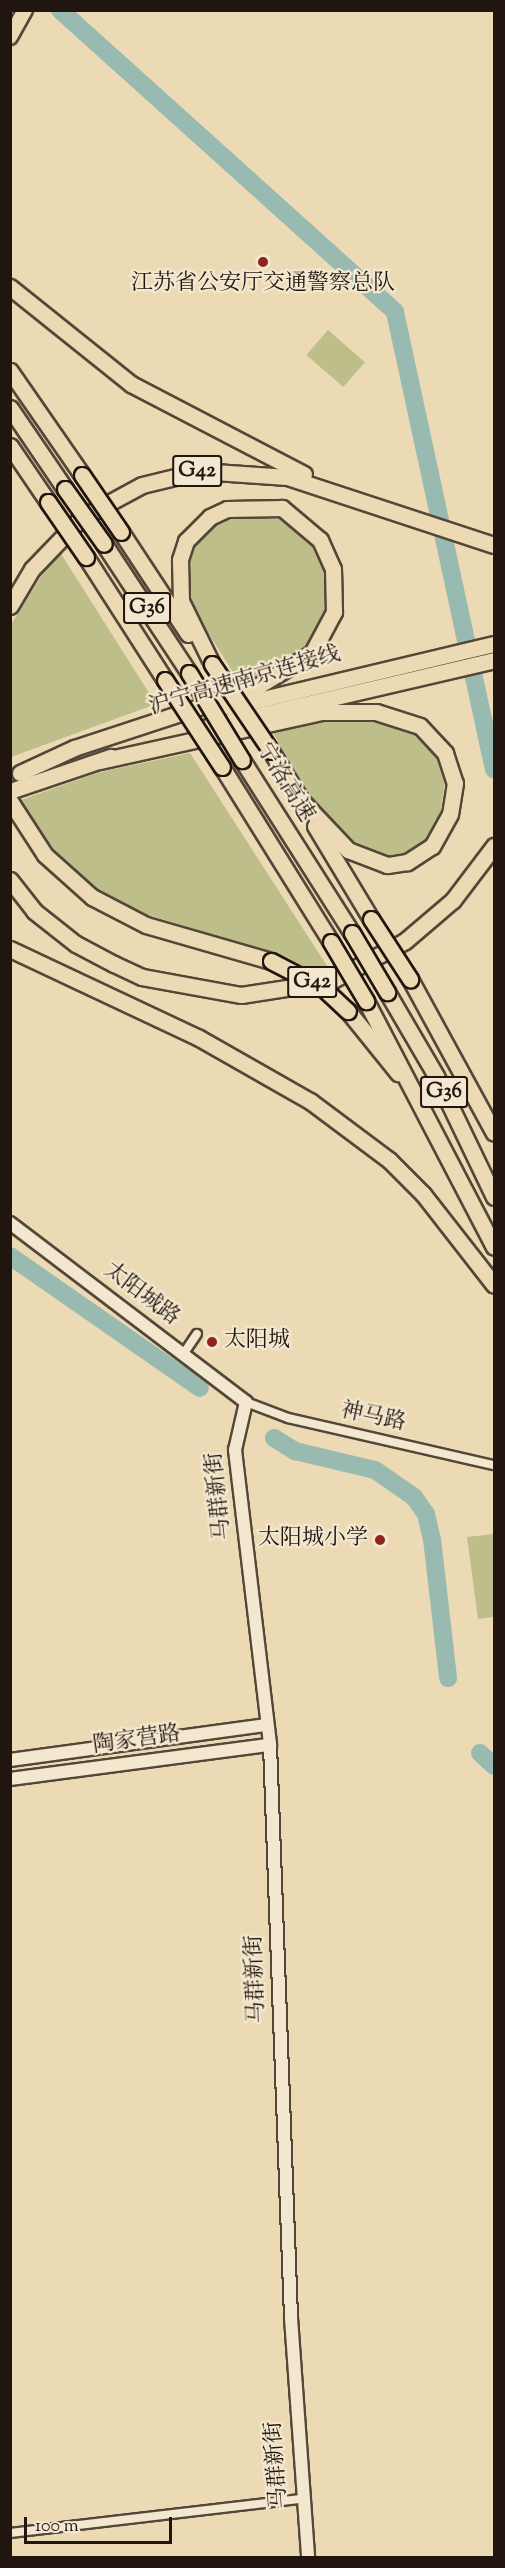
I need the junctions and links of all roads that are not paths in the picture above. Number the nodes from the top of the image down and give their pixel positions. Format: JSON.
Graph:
{"nodes":[{"id":1,"x":25,"y":10,"type":"edge"},
{"id":2,"x":10,"y":37,"type":"edge"},
{"id":3,"x":10,"y":287,"type":"edge"},
{"id":4,"x":10,"y":371,"type":"edge"},
{"id":5,"x":10,"y":408,"type":"edge"},
{"id":6,"x":10,"y":446,"type":"edge"},
{"id":7,"x":362,"y":499,"type":"junction"},
{"id":8,"x":495,"y":545,"type":"edge"},
{"id":9,"x":10,"y":606,"type":"edge"},
{"id":10,"x":495,"y":644,"type":"edge"},
{"id":11,"x":487,"y":661,"type":"edge"},
{"id":12,"x":213,"y":664,"type":"junction"},
{"id":13,"x":100,"y":760,"type":"junction"},
{"id":14,"x":15,"y":775,"type":"edge"},
{"id":15,"x":10,"y":791,"type":"edge"},
{"id":16,"x":299,"y":798,"type":"junction"},
{"id":17,"x":10,"y":801,"type":"edge"},
{"id":18,"x":495,"y":846,"type":"edge"},
{"id":19,"x":10,"y":880,"type":"edge"},
{"id":20,"x":10,"y":950,"type":"edge"},
{"id":21,"x":495,"y":1133,"type":"edge"},
{"id":22,"x":439,"y":1137,"type":"junction"},
{"id":23,"x":495,"y":1197,"type":"edge"},
{"id":24,"x":10,"y":1223,"type":"edge"},
{"id":25,"x":495,"y":1248,"type":"edge"},
{"id":26,"x":495,"y":1284,"type":"edge"},
{"id":27,"x":197,"y":1334,"type":"dead end"},
{"id":28,"x":184,"y":1353,"type":"junction"},
{"id":29,"x":246,"y":1402,"type":"junction"},
{"id":30,"x":495,"y":1465,"type":"edge"},
{"id":31,"x":267,"y":1725,"type":"junction"},
{"id":32,"x":270,"y":1745,"type":"junction"},
{"id":33,"x":10,"y":1760,"type":"edge"},
{"id":34,"x":10,"y":1779,"type":"edge"},
{"id":35,"x":300,"y":2499,"type":"junction"},
{"id":36,"x":10,"y":2533,"type":"edge"},
{"id":37,"x":308,"y":2558,"type":"edge"}],
"edges":[{"from":1,"to":2,"type":"main road"},
{"from":3,"to":7,"type":"highway"},
{"from":4,"to":12,"type":"highway","bridge":true},
{"from":5,"to":23,"type":"highway","name":"宁洛高速","number":"G36","bridge":true},
{"from":6,"to":22,"type":"highway","name":"宁洛高速","number":"G36","bridge":true},
{"from":7,"to":8,"type":"highway","number":"G42"},
{"from":7,"to":9,"type":"highway","number":"G42"},
{"from":10,"to":14,"type":"highway","name":"沪宁高速南京连接线"},
{"from":11,"to":13,"type":"highway","name":"沪宁高速南京连接线"},
{"from":12,"to":14,"type":"highway"},
{"from":12,"to":16,"type":"highway","bridge":true},
{"from":13,"to":15,"type":"highway","name":"沪宁高速南京连接线"},
{"from":13,"to":16,"type":"highway"},
{"from":16,"to":21,"type":"highway","bridge":true},
{"from":17,"to":22,"type":"highway","number":"G42","bridge":true},
{"from":18,"to":19,"type":"highway"},
{"from":20,"to":26,"type":"highway"},
{"from":22,"to":25,"type":"highway","number":"G42"},
{"from":24,"to":28,"type":"main road","name":"太阳城路"},
{"from":27,"to":28,"type":"street"},
{"from":28,"to":29,"type":"main road","name":"太阳城路"},
{"from":29,"to":30,"type":"street","name":"神马路"},
{"from":29,"to":31,"type":"main road","name":"马群新街"},
{"from":31,"to":32,"type":"main road","name":"马群新街"},
{"from":31,"to":33,"type":"main road","name":"陶家营路"},
{"from":32,"to":34,"type":"main road","name":"陶家营路"},
{"from":32,"to":35,"type":"main road","name":"马群新街"},
{"from":35,"to":36,"type":"street"},
{"from":35,"to":37,"type":"main road","name":"马群新街"}]}
